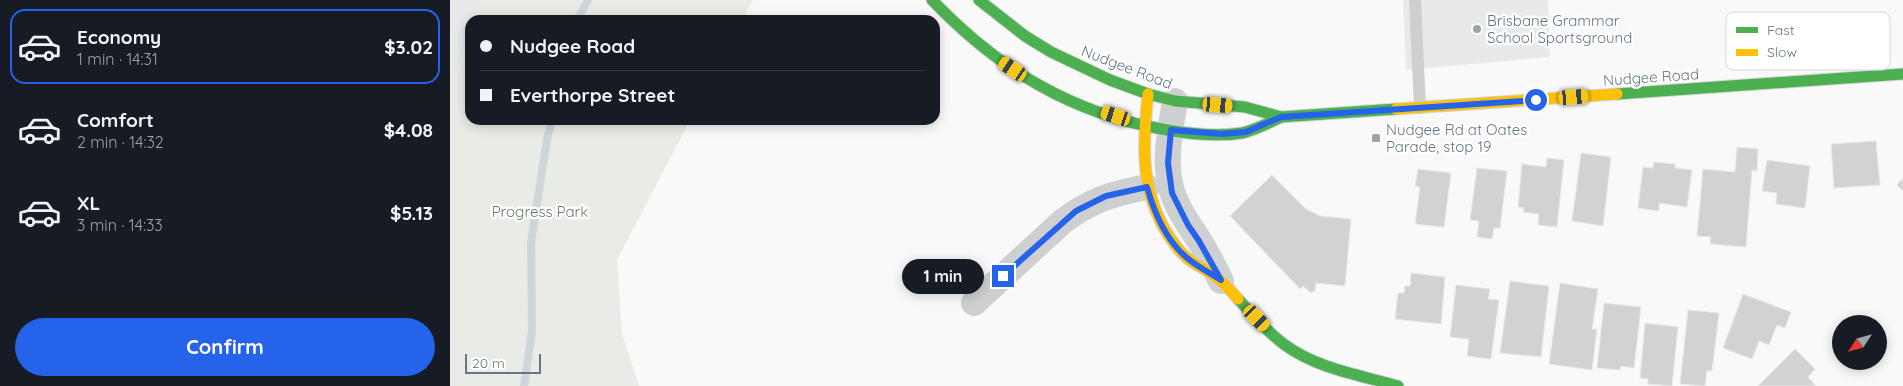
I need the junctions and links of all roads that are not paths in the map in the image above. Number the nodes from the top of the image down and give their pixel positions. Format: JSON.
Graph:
{"nodes":[{"id":1,"x":932,"y":0,"type":"edge"},
{"id":2,"x":979,"y":0,"type":"edge"},
{"id":3,"x":1415,"y":0,"type":"edge"},
{"id":4,"x":1903,"y":74,"type":"edge"},
{"id":5,"x":1148,"y":94,"type":"junction"},
{"id":6,"x":1175,"y":101,"type":"junction"},
{"id":7,"x":1420,"y":108,"type":"junction"},
{"id":8,"x":1281,"y":117,"type":"junction"},
{"id":9,"x":1145,"y":125,"type":"junction"},
{"id":10,"x":1171,"y":130,"type":"junction"},
{"id":11,"x":1147,"y":187,"type":"junction"},
{"id":12,"x":1221,"y":280,"type":"junction"},
{"id":13,"x":974,"y":303,"type":"dead end"},
{"id":14,"x":1398,"y":386,"type":"edge"}],
"edges":[{"from":1,"to":9,"type":"main road","name":"Nudgee Road"},
{"from":2,"to":5,"type":"main road","name":"Nudgee Road"},
{"from":3,"to":7,"type":"lane"},
{"from":4,"to":7,"type":"main road","name":"Nudgee Road"},
{"from":5,"to":6,"type":"main road","name":"Nudgee Road"},
{"from":5,"to":9,"type":"main road"},
{"from":6,"to":8,"type":"main road","name":"Nudgee Road"},
{"from":6,"to":10,"type":"street"},
{"from":7,"to":8,"type":"main road","name":"Nudgee Road"},
{"from":8,"to":10,"type":"main road","name":"Nudgee Road"},
{"from":9,"to":10,"type":"main road","name":"Nudgee Road"},
{"from":9,"to":11,"type":"main road"},
{"from":10,"to":12,"type":"street"},
{"from":11,"to":12,"type":"main road"},
{"from":11,"to":13,"type":"street"},
{"from":12,"to":14,"type":"main road"}]}
